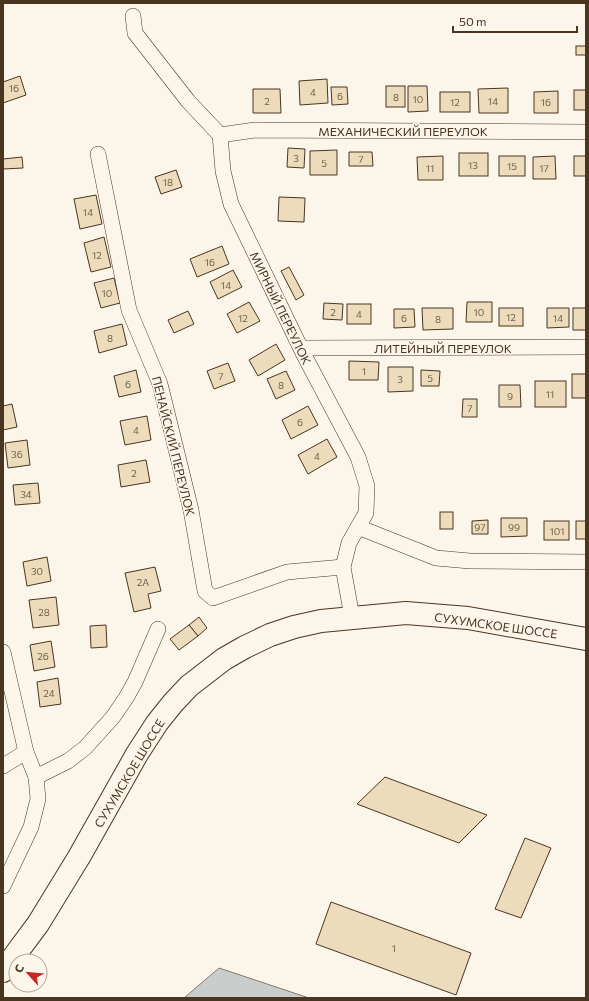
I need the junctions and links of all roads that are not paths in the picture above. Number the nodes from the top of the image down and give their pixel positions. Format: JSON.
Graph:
{"nodes":[{"id":1,"x":133,"y":16,"type":"dead end"},
{"id":2,"x":586,"y":132,"type":"edge"},
{"id":3,"x":220,"y":135,"type":"junction"},
{"id":4,"x":98,"y":154,"type":"dead end"},
{"id":5,"x":586,"y":347,"type":"edge"},
{"id":6,"x":301,"y":348,"type":"junction"},
{"id":7,"x":358,"y":527,"type":"junction"},
{"id":8,"x":586,"y":562,"type":"edge"},
{"id":9,"x":343,"y":567,"type":"junction"},
{"id":10,"x":352,"y":617,"type":"junction"},
{"id":11,"x":158,"y":629,"type":"dead end"},
{"id":12,"x":586,"y":639,"type":"edge"},
{"id":13,"x":3,"y":652,"type":"edge"},
{"id":14,"x":26,"y":752,"type":"junction"},
{"id":15,"x":3,"y":766,"type":"edge"},
{"id":16,"x":36,"y":777,"type":"junction"},
{"id":17,"x":3,"y":886,"type":"edge"},
{"id":18,"x":3,"y":971,"type":"edge"}],
"edges":[{"from":1,"to":3,"type":"street"},
{"from":2,"to":3,"type":"street","name":"МЕХАНИЧЕСКИЙ ПЕРЕУЛОК"},
{"from":3,"to":6,"type":"street","name":"МИРНЫЙ ПЕРЕУЛОК"},
{"from":4,"to":9,"type":"street","name":"ПЕНАЙСКИЙ ПЕРЕУЛОК"},
{"from":5,"to":6,"type":"street","name":"ЛИТЕЙНЫЙ ПЕРЕУЛОК"},
{"from":6,"to":7,"type":"street","name":"МИРНЫЙ ПЕРЕУЛОК"},
{"from":7,"to":8,"type":"street"},
{"from":7,"to":9,"type":"street","name":"МИРНЫЙ ПЕРЕУЛОК"},
{"from":9,"to":10,"type":"street","name":"МИРНЫЙ ПЕРЕУЛОК"},
{"from":10,"to":12,"type":"highway","name":"СУХУМСКОЕ ШОССЕ"},
{"from":10,"to":18,"type":"highway","name":"СУХУМСКОЕ ШОССЕ"},
{"from":11,"to":16,"type":"street"},
{"from":13,"to":14,"type":"street"},
{"from":14,"to":15,"type":"street"},
{"from":14,"to":16,"type":"street"},
{"from":16,"to":17,"type":"street"}]}
